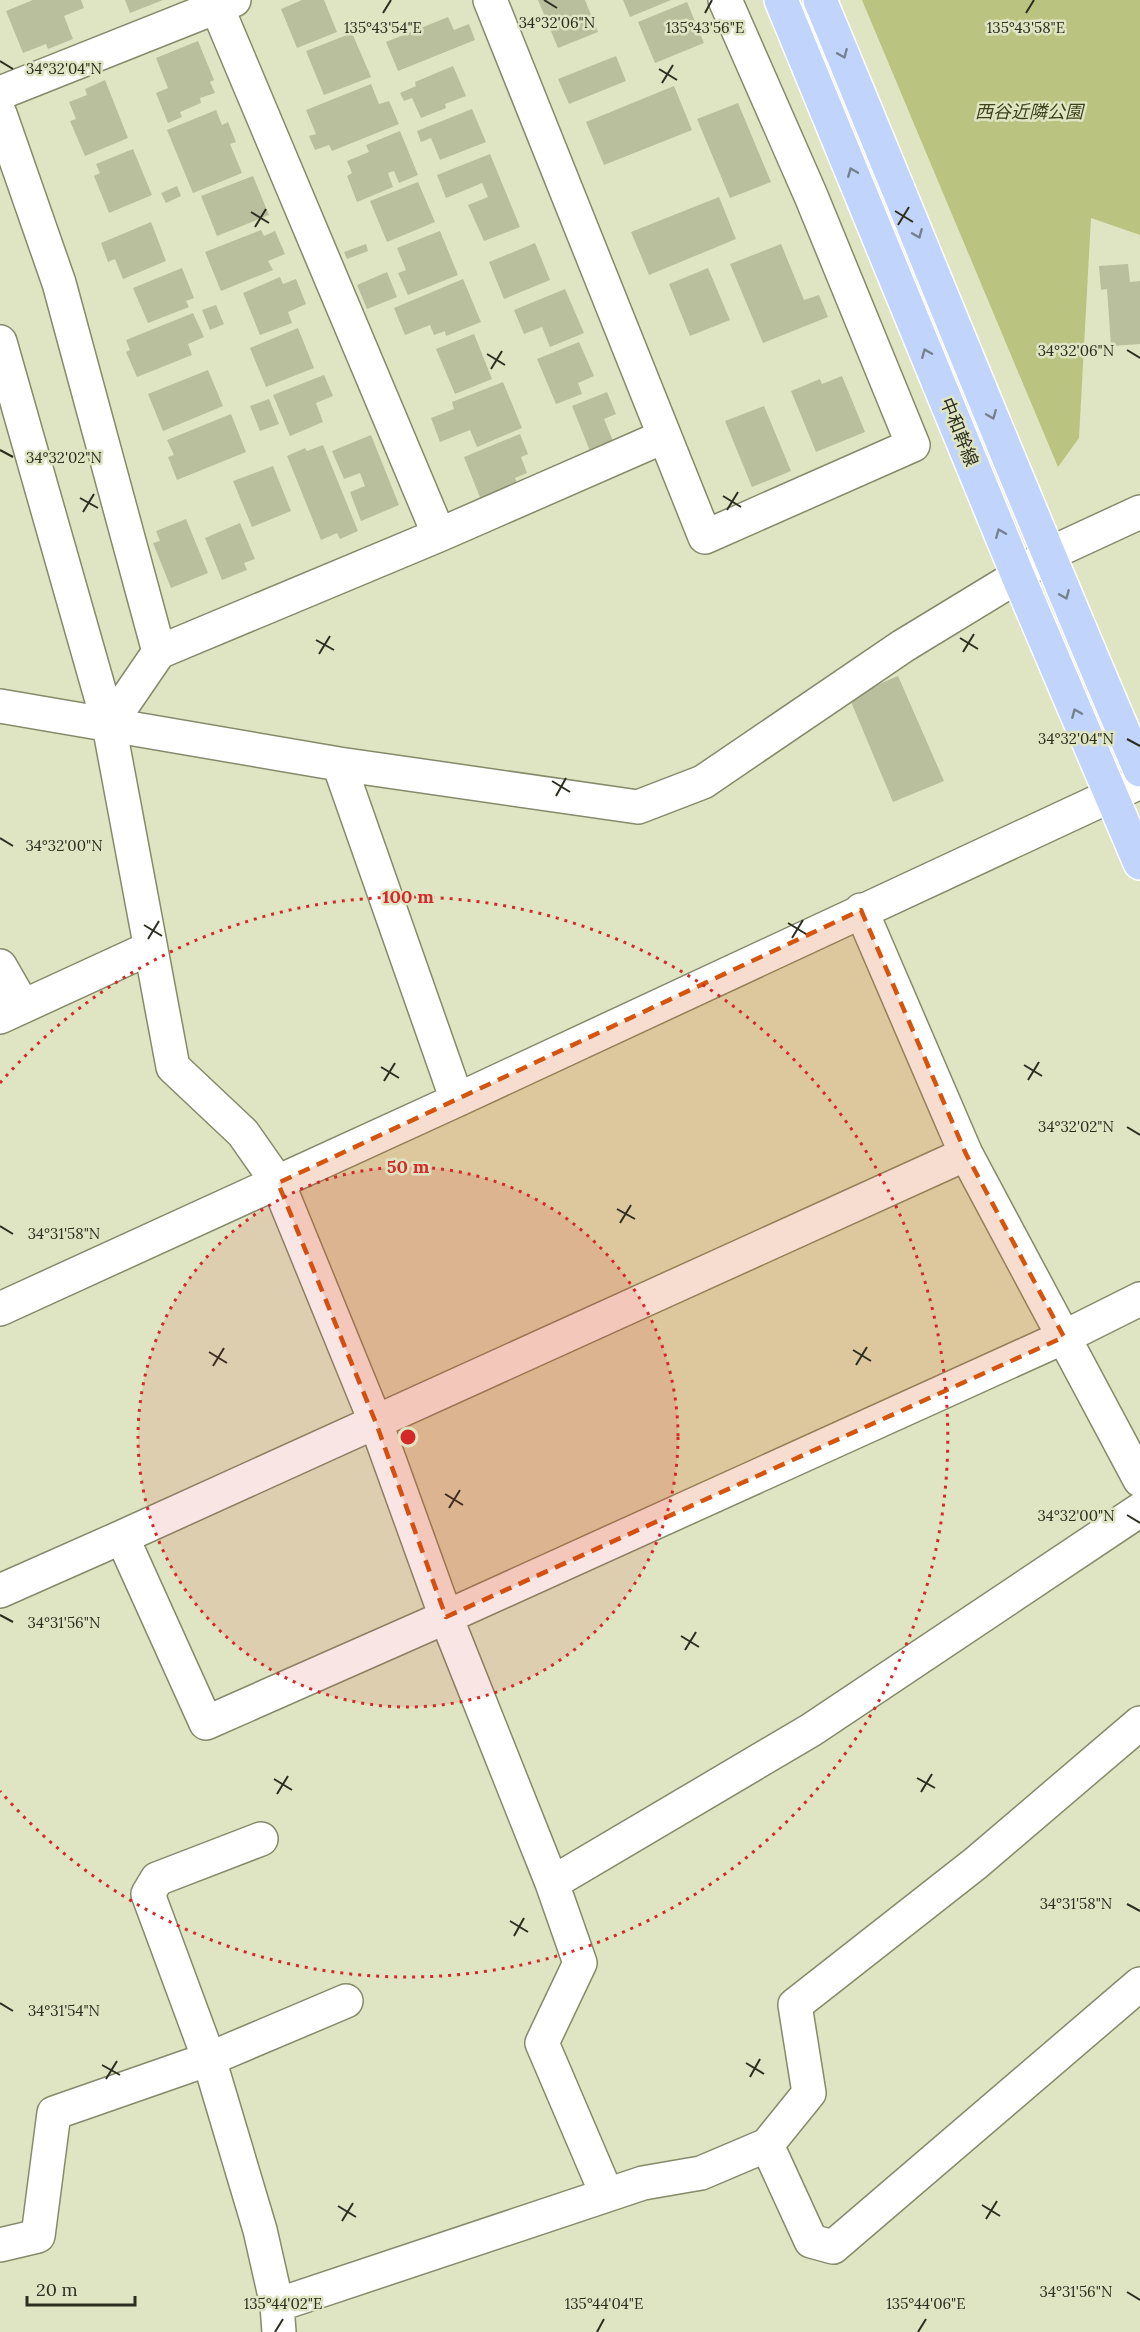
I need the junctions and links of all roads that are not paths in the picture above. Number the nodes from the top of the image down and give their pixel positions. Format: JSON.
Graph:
{"nodes":[{"id":1,"x":490,"y":0,"type":"edge"},
{"id":2,"x":725,"y":0,"type":"edge"},
{"id":3,"x":781,"y":0,"type":"edge"},
{"id":4,"x":820,"y":0,"type":"edge"},
{"id":5,"x":222,"y":3,"type":"edge"},
{"id":6,"x":0,"y":93,"type":"edge"},
{"id":7,"x":0,"y":114,"type":"edge"},
{"id":8,"x":0,"y":342,"type":"edge"},
{"id":9,"x":663,"y":437,"type":"junction"},
{"id":10,"x":1140,"y":512,"type":"edge"},
{"id":11,"x":439,"y":535,"type":"junction"},
{"id":12,"x":1047,"y":555,"type":"junction"},
{"id":13,"x":1018,"y":576,"type":"junction"},
{"id":14,"x":159,"y":652,"type":"junction"},
{"id":15,"x":0,"y":705,"type":"edge"},
{"id":16,"x":109,"y":724,"type":"junction"},
{"id":17,"x":339,"y":764,"type":"junction"},
{"id":18,"x":1140,"y":770,"type":"edge"},
{"id":19,"x":1126,"y":789,"type":"edge"},
{"id":20,"x":1140,"y":863,"type":"edge"},
{"id":21,"x":861,"y":910,"type":"junction"},
{"id":22,"x":150,"y":948,"type":"junction"},
{"id":23,"x":0,"y":966,"type":"edge"},
{"id":24,"x":11,"y":1012,"type":"edge"},
{"id":25,"x":457,"y":1100,"type":"junction"},
{"id":26,"x":966,"y":1154,"type":"junction"},
{"id":27,"x":278,"y":1183,"type":"junction"},
{"id":28,"x":1140,"y":1299,"type":"edge"},
{"id":29,"x":0,"y":1309,"type":"edge"},
{"id":30,"x":1064,"y":1337,"type":"junction"},
{"id":31,"x":376,"y":1423,"type":"junction"},
{"id":32,"x":1140,"y":1480,"type":"edge"},
{"id":33,"x":1140,"y":1510,"type":"edge"},
{"id":34,"x":122,"y":1537,"type":"junction"},
{"id":35,"x":0,"y":1591,"type":"edge"},
{"id":36,"x":446,"y":1617,"type":"junction"},
{"id":37,"x":1140,"y":1724,"type":"edge"},
{"id":38,"x":261,"y":1839,"type":"dead end"},
{"id":39,"x":552,"y":1883,"type":"junction"},
{"id":40,"x":1140,"y":1984,"type":"edge"},
{"id":41,"x":346,"y":2001,"type":"dead end"},
{"id":42,"x":209,"y":2059,"type":"junction"},
{"id":43,"x":767,"y":2145,"type":"junction"},
{"id":44,"x":607,"y":2195,"type":"junction"},
{"id":45,"x":0,"y":2245,"type":"edge"},
{"id":46,"x":278,"y":2318,"type":"edge"}],
"edges":[{"from":1,"to":9,"type":"street"},
{"from":2,"to":9,"type":"street"},
{"from":13,"to":3,"type":"main road","name":"中和幹線","one_way":true},
{"from":4,"to":12,"type":"main road","name":"中和幹線","one_way":true},
{"from":5,"to":6,"type":"street"},
{"from":5,"to":11,"type":"street"},
{"from":7,"to":14,"type":"street"},
{"from":8,"to":16,"type":"street"},
{"from":9,"to":11,"type":"street"},
{"from":10,"to":12,"type":"street"},
{"from":11,"to":14,"type":"street"},
{"from":12,"to":13,"type":"street"},
{"from":12,"to":18,"type":"main road","name":"中和幹線","one_way":true},
{"from":13,"to":17,"type":"street"},
{"from":19,"to":13,"type":"main road","name":"中和幹線","one_way":true},
{"from":14,"to":16,"type":"street"},
{"from":15,"to":16,"type":"street"},
{"from":16,"to":17,"type":"street"},
{"from":16,"to":22,"type":"street"},
{"from":17,"to":25,"type":"street"},
{"from":19,"to":20,"type":"main road","name":"中和幹線"},
{"from":19,"to":21,"type":"street"},
{"from":21,"to":25,"type":"street"},
{"from":21,"to":26,"type":"street"},
{"from":22,"to":24,"type":"street"},
{"from":22,"to":27,"type":"street"},
{"from":23,"to":24,"type":"street"},
{"from":25,"to":27,"type":"street"},
{"from":26,"to":30,"type":"street"},
{"from":26,"to":31,"type":"street"},
{"from":27,"to":29,"type":"street"},
{"from":27,"to":31,"type":"street"},
{"from":28,"to":30,"type":"street"},
{"from":30,"to":32,"type":"street"},
{"from":30,"to":36,"type":"street"},
{"from":31,"to":34,"type":"street"},
{"from":31,"to":36,"type":"street"},
{"from":33,"to":39,"type":"street"},
{"from":34,"to":35,"type":"street"},
{"from":34,"to":36,"type":"street"},
{"from":36,"to":39,"type":"street"},
{"from":37,"to":43,"type":"street"},
{"from":38,"to":42,"type":"street"},
{"from":39,"to":44,"type":"street"},
{"from":40,"to":43,"type":"street"},
{"from":41,"to":42,"type":"street"},
{"from":42,"to":45,"type":"street"},
{"from":42,"to":46,"type":"street"},
{"from":43,"to":44,"type":"street"},
{"from":44,"to":46,"type":"street"}]}
